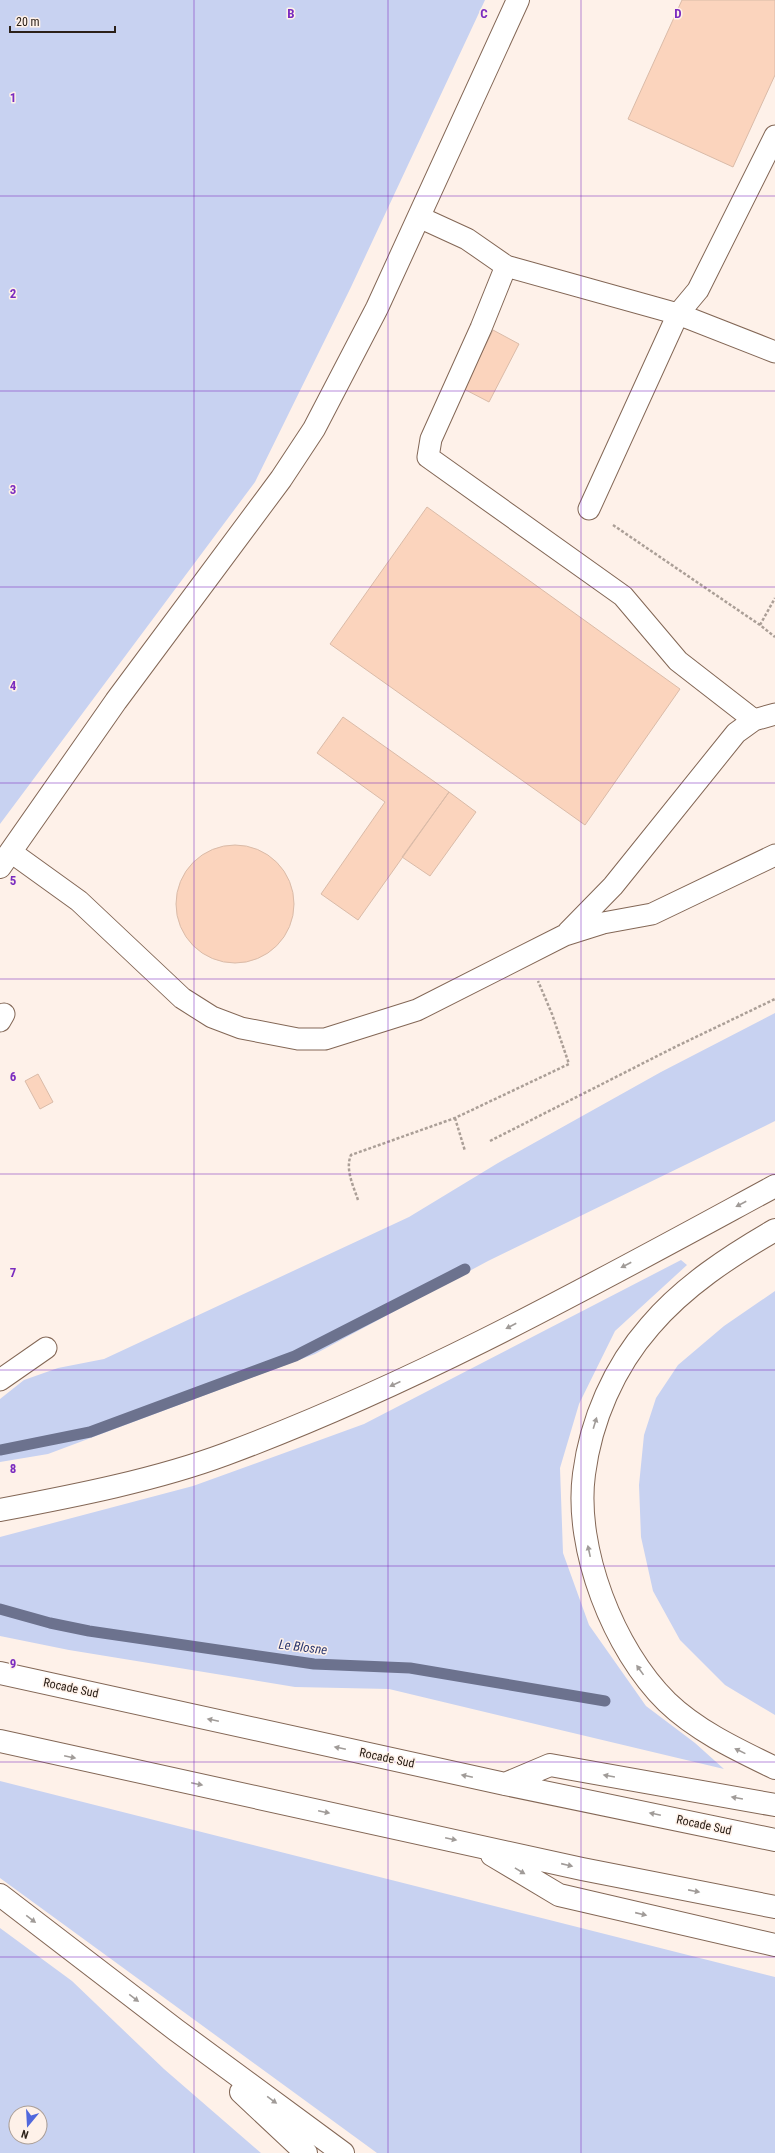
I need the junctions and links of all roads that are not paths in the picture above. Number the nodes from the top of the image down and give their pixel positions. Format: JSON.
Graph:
{"nodes":[{"id":1,"x":518,"y":0,"type":"edge"},
{"id":2,"x":775,"y":136,"type":"edge"},
{"id":3,"x":418,"y":217,"type":"junction"},
{"id":4,"x":506,"y":266,"type":"junction"},
{"id":5,"x":678,"y":314,"type":"junction"},
{"id":6,"x":775,"y":352,"type":"edge"},
{"id":7,"x":589,"y":509,"type":"road end"},
{"id":8,"x":775,"y":714,"type":"edge"},
{"id":9,"x":754,"y":720,"type":"junction"},
{"id":10,"x":775,"y":855,"type":"edge"},
{"id":11,"x":6,"y":859,"type":"edge"},
{"id":12,"x":565,"y":935,"type":"junction"},
{"id":13,"x":775,"y":1186,"type":"edge"},
{"id":14,"x":775,"y":1230,"type":"edge"},
{"id":15,"x":46,"y":1348,"type":"dead end"},
{"id":16,"x":0,"y":1380,"type":"edge"},
{"id":17,"x":0,"y":1510,"type":"edge"},
{"id":18,"x":0,"y":1673,"type":"edge"},
{"id":19,"x":0,"y":1742,"type":"edge"},
{"id":20,"x":775,"y":1768,"type":"edge"},
{"id":21,"x":505,"y":1784,"type":"junction"},
{"id":22,"x":775,"y":1805,"type":"edge"},
{"id":23,"x":775,"y":1840,"type":"edge"},
{"id":24,"x":474,"y":1844,"type":"junction"},
{"id":25,"x":0,"y":1895,"type":"edge"},
{"id":26,"x":775,"y":1907,"type":"edge"},
{"id":27,"x":775,"y":1945,"type":"edge"},
{"id":28,"x":176,"y":2030,"type":"junction"},
{"id":29,"x":306,"y":2153,"type":"edge"},
{"id":30,"x":343,"y":2153,"type":"edge"}],
"edges":[{"from":1,"to":3,"type":"main road"},
{"from":2,"to":5,"type":"lane"},
{"from":3,"to":4,"type":"lane"},
{"from":3,"to":11,"type":"main road"},
{"from":4,"to":5,"type":"lane"},
{"from":4,"to":9,"type":"lane"},
{"from":5,"to":6,"type":"lane"},
{"from":5,"to":7,"type":"lane"},
{"from":8,"to":9,"type":"lane"},
{"from":9,"to":12,"type":"lane"},
{"from":10,"to":12,"type":"lane"},
{"from":11,"to":12,"type":"lane"},
{"from":13,"to":17,"type":"main road","one_way":true},
{"from":20,"to":14,"type":"main road","one_way":true},
{"from":15,"to":16,"type":"lane"},
{"from":21,"to":18,"type":"main road","name":"Rocade Sud","one_way":true},
{"from":19,"to":24,"type":"main road","one_way":true},
{"from":22,"to":21,"type":"main road","one_way":true},
{"from":23,"to":21,"type":"main road","name":"Rocade Sud","one_way":true},
{"from":24,"to":26,"type":"main road","one_way":true},
{"from":24,"to":27,"type":"main road","one_way":true},
{"from":25,"to":28,"type":"main road","one_way":true},
{"from":28,"to":29,"type":"main road"},
{"from":28,"to":30,"type":"main road","one_way":true}]}
